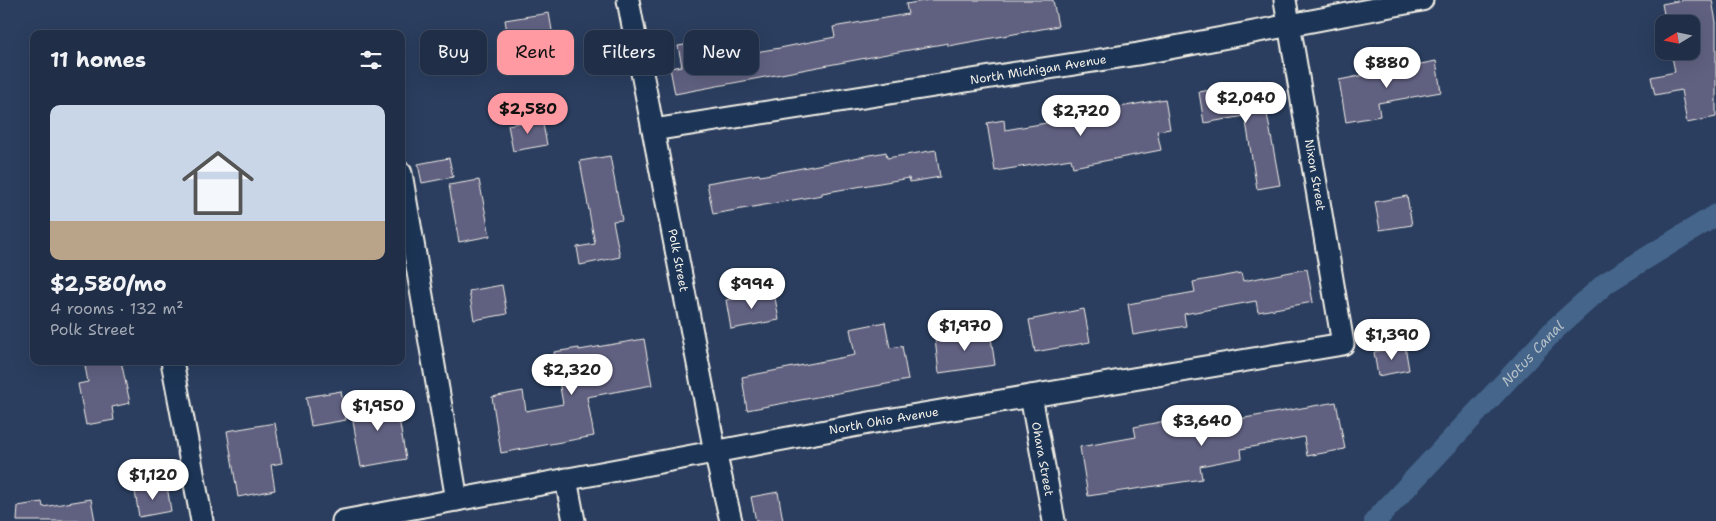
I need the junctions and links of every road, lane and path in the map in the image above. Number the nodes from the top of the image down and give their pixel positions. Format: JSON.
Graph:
{"nodes":[{"id":1,"x":628,"y":0,"type":"edge"},
{"id":2,"x":1285,"y":0,"type":"edge"},
{"id":3,"x":1422,"y":0,"type":"edge"},
{"id":4,"x":1290,"y":26,"type":"junction"},
{"id":5,"x":653,"y":130,"type":"junction"},
{"id":6,"x":405,"y":196,"type":"edge"},
{"id":7,"x":1330,"y":262,"type":"joint"},
{"id":8,"x":173,"y":365,"type":"edge"},
{"id":9,"x":1031,"y":396,"type":"junction"},
{"id":10,"x":714,"y":452,"type":"junction"},
{"id":11,"x":566,"y":480,"type":"junction"},
{"id":12,"x":457,"y":500,"type":"junction"},
{"id":13,"x":202,"y":521,"type":"edge"},
{"id":14,"x":343,"y":521,"type":"edge"},
{"id":15,"x":574,"y":521,"type":"edge"},
{"id":16,"x":730,"y":521,"type":"edge"},
{"id":17,"x":1054,"y":521,"type":"edge"}],
"edges":[{"from":1,"to":5,"type":"street","name":"Polk Street"},
{"from":2,"to":4,"type":"street","name":"Nixon Street"},
{"from":3,"to":4,"type":"street","name":"North Michigan Avenue"},
{"from":4,"to":5,"type":"street","name":"North Michigan Avenue"},
{"from":4,"to":7,"type":"street","name":"Nixon Street"},
{"from":5,"to":10,"type":"street","name":"Polk Street"},
{"from":6,"to":12,"type":"street"},
{"from":7,"to":9,"type":"street","name":"North Ohio Avenue"},
{"from":8,"to":13,"type":"street"},
{"from":9,"to":10,"type":"street","name":"North Ohio Avenue"},
{"from":9,"to":17,"type":"street","name":"Ohara Street"},
{"from":10,"to":11,"type":"street","name":"North Ohio Avenue"},
{"from":10,"to":16,"type":"street","name":"Polk Street"},
{"from":11,"to":12,"type":"street","name":"North Ohio Avenue"},
{"from":11,"to":15,"type":"street"},
{"from":12,"to":14,"type":"street","name":"North Ohio Avenue"}]}
